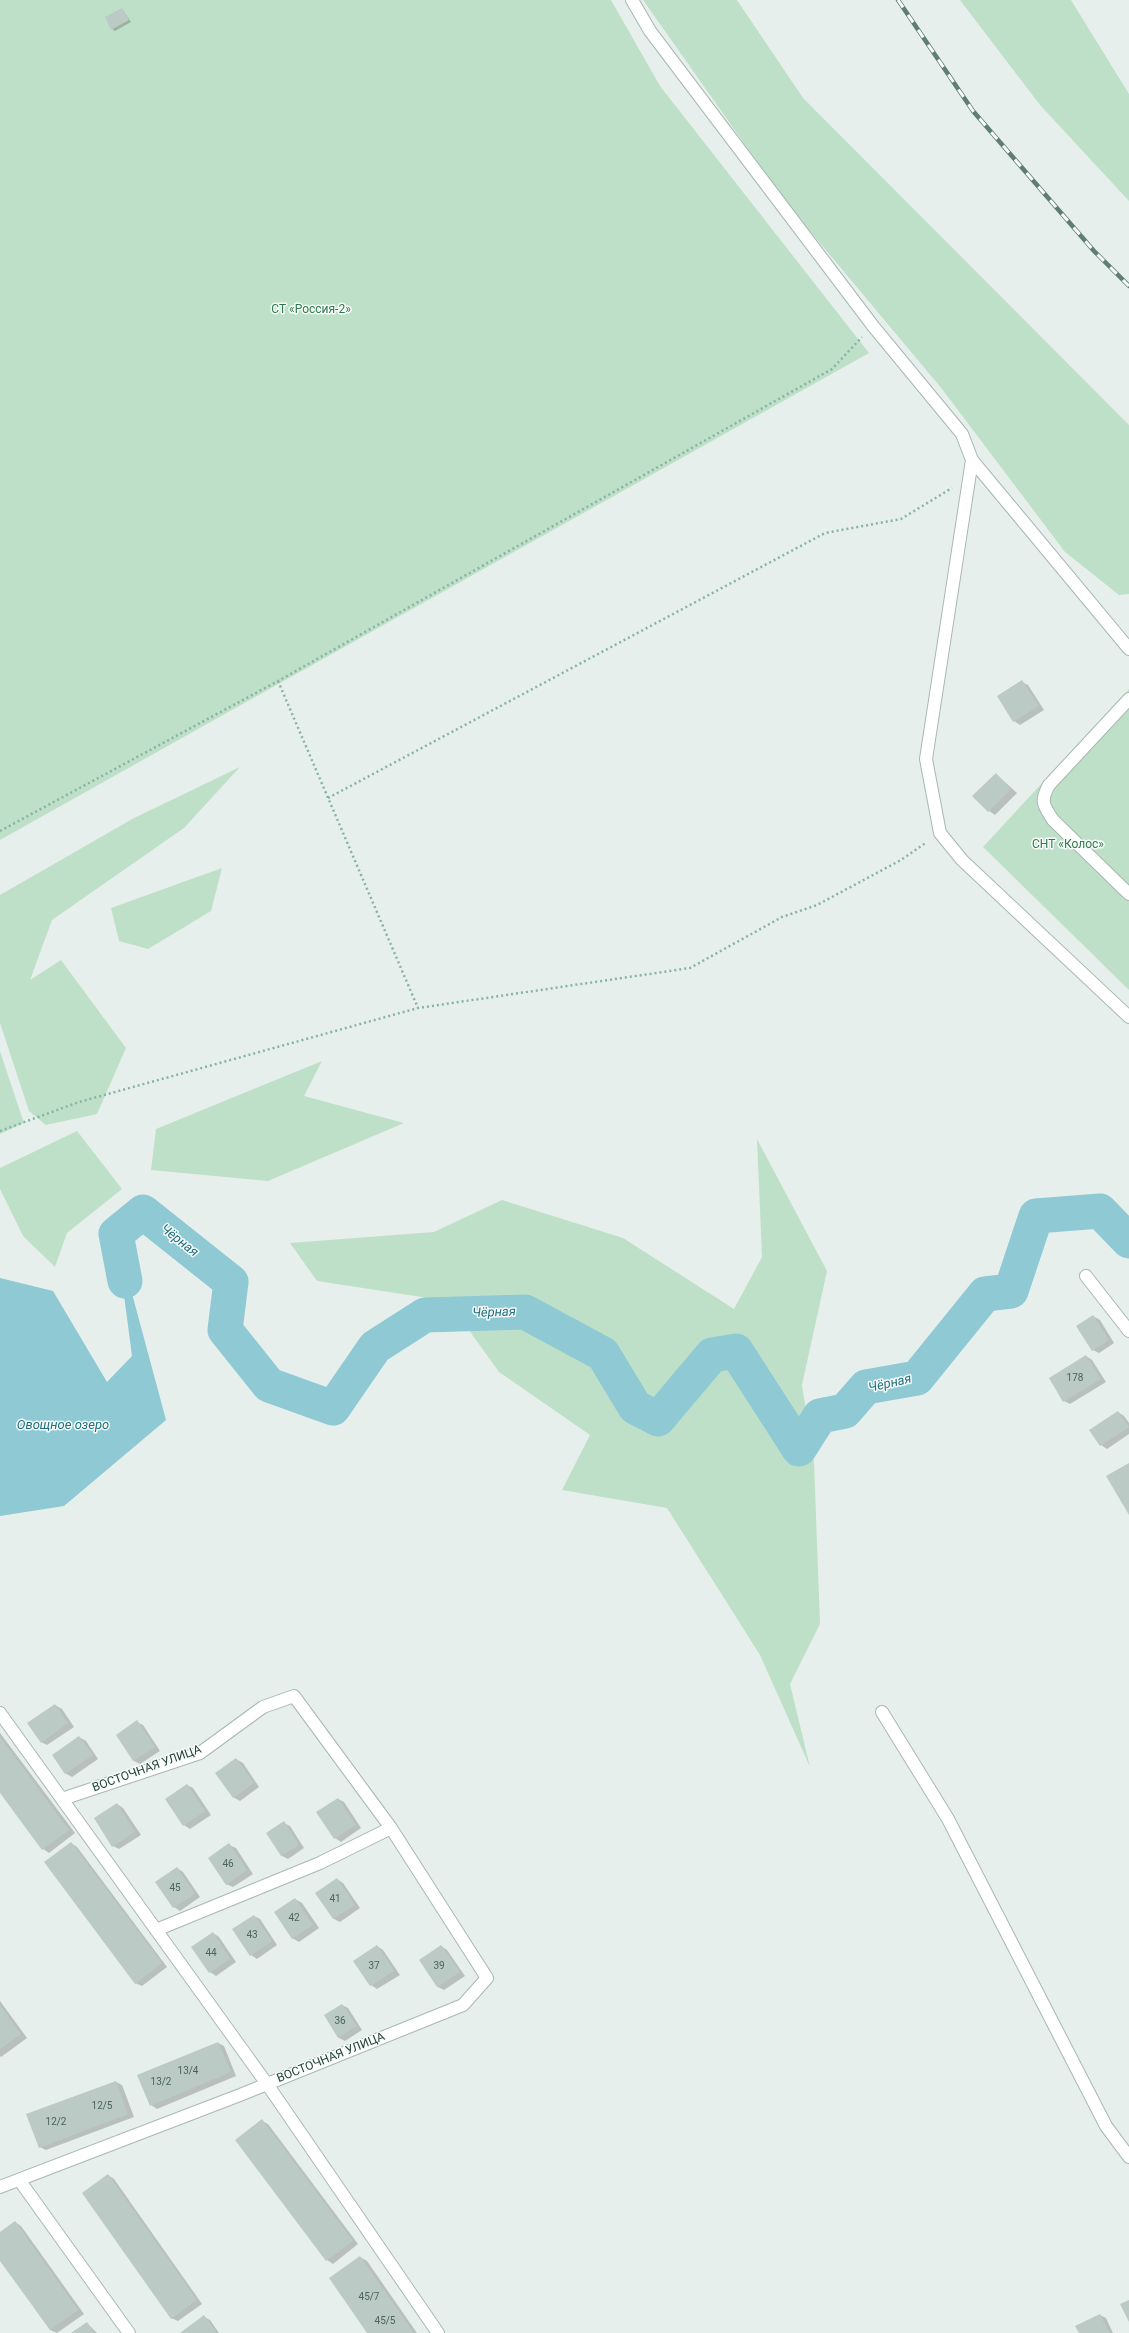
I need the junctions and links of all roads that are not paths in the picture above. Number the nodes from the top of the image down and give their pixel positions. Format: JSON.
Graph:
{"nodes":[{"id":1,"x":632,"y":0,"type":"edge"},
{"id":2,"x":972,"y":460,"type":"junction"},
{"id":3,"x":1129,"y":649,"type":"edge"},
{"id":4,"x":1129,"y":699,"type":"edge"},
{"id":5,"x":1129,"y":894,"type":"edge"},
{"id":6,"x":1129,"y":1017,"type":"edge"},
{"id":7,"x":1086,"y":1276,"type":"dead end"},
{"id":8,"x":1129,"y":1331,"type":"edge"},
{"id":9,"x":882,"y":1712,"type":"dead end"},
{"id":10,"x":0,"y":1713,"type":"edge"},
{"id":11,"x":62,"y":1799,"type":"junction"},
{"id":12,"x":391,"y":1828,"type":"junction"},
{"id":13,"x":156,"y":1930,"type":"junction"},
{"id":14,"x":267,"y":2084,"type":"junction"},
{"id":15,"x":1129,"y":2156,"type":"edge"},
{"id":16,"x":20,"y":2181,"type":"junction"},
{"id":17,"x":0,"y":2187,"type":"edge"},
{"id":18,"x":129,"y":2333,"type":"edge"},
{"id":19,"x":438,"y":2333,"type":"edge"}],
"edges":[{"from":1,"to":2,"type":"street"},
{"from":2,"to":3,"type":"street"},
{"from":2,"to":6,"type":"street"},
{"from":4,"to":5,"type":"street"},
{"from":7,"to":8,"type":"street"},
{"from":9,"to":15,"type":"street"},
{"from":10,"to":11,"type":"street"},
{"from":11,"to":12,"type":"street","name":"ВОСТОЧНАЯ УЛИЦА"},
{"from":11,"to":13,"type":"street"},
{"from":12,"to":13,"type":"street"},
{"from":12,"to":14,"type":"street","name":"ВОСТОЧНАЯ УЛИЦА"},
{"from":13,"to":14,"type":"street"},
{"from":14,"to":16,"type":"street","name":"ВОСТОЧНАЯ УЛИЦА"},
{"from":14,"to":19,"type":"street"},
{"from":16,"to":17,"type":"street","name":"ВОСТОЧНАЯ УЛИЦА"},
{"from":16,"to":18,"type":"street"}]}
